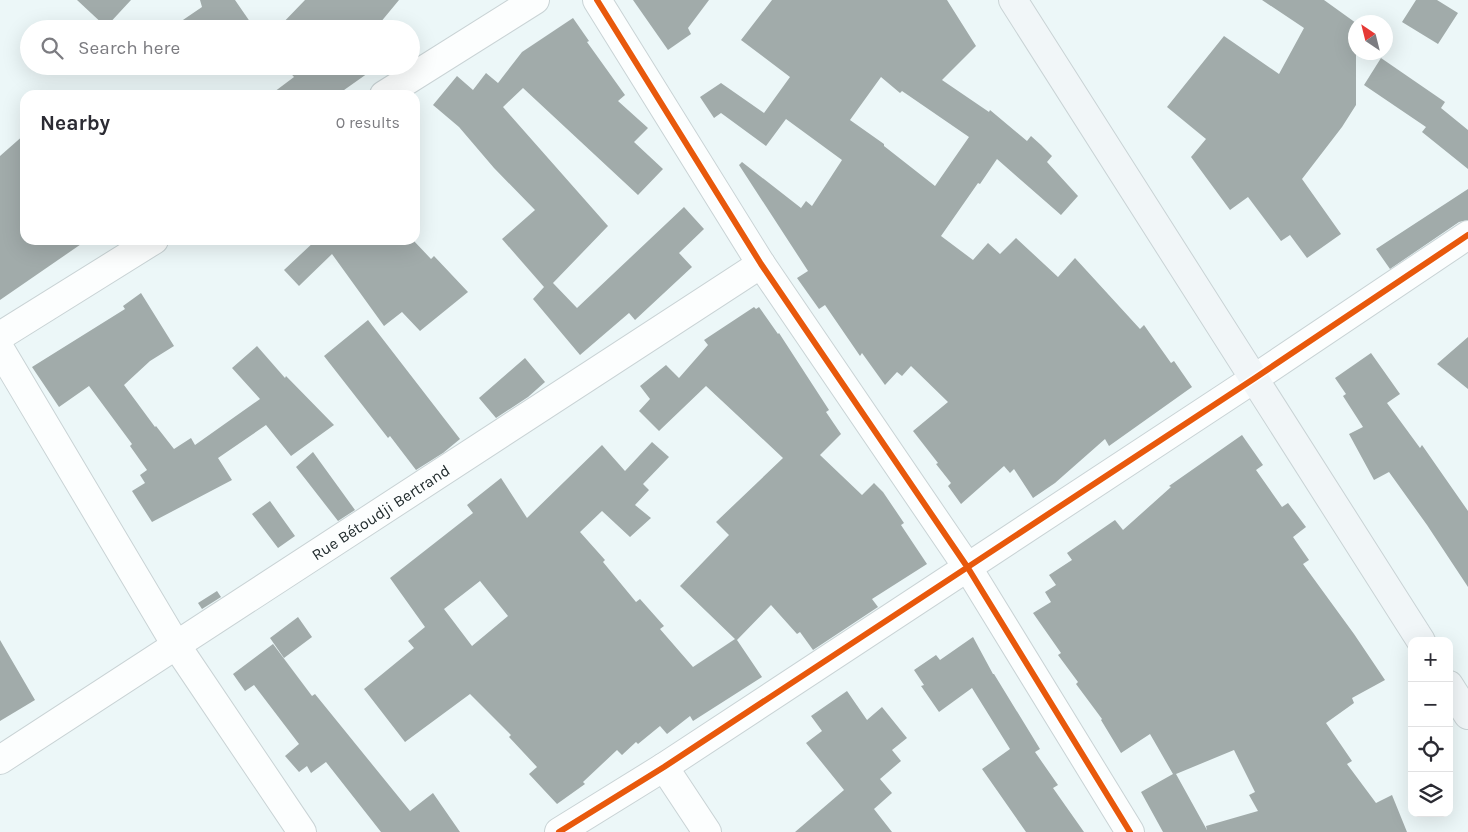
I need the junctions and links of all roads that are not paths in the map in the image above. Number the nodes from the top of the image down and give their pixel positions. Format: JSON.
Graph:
{"nodes":[{"id":1,"x":536,"y":0,"type":"edge"},
{"id":2,"x":597,"y":0,"type":"edge"},
{"id":3,"x":1013,"y":0,"type":"edge"},
{"id":4,"x":420,"y":72,"type":"edge"},
{"id":5,"x":416,"y":75,"type":"edge"},
{"id":6,"x":392,"y":90,"type":"edge"},
{"id":7,"x":1468,"y":235,"type":"edge"},
{"id":8,"x":146,"y":245,"type":"edge"},
{"id":9,"x":761,"y":264,"type":"junction"},
{"id":10,"x":0,"y":336,"type":"edge"},
{"id":11,"x":0,"y":349,"type":"edge"},
{"id":12,"x":1255,"y":378,"type":"junction"},
{"id":13,"x":968,"y":568,"type":"junction"},
{"id":14,"x":1418,"y":637,"type":"edge"},
{"id":15,"x":176,"y":645,"type":"junction"},
{"id":16,"x":1453,"y":691,"type":"edge"},
{"id":17,"x":1468,"y":715,"type":"edge"},
{"id":18,"x":0,"y":760,"type":"edge"},
{"id":19,"x":664,"y":767,"type":"junction"},
{"id":20,"x":302,"y":832,"type":"edge"},
{"id":21,"x":559,"y":832,"type":"edge"},
{"id":22,"x":707,"y":832,"type":"edge"},
{"id":23,"x":1130,"y":832,"type":"edge"}],
"edges":[{"from":1,"to":4,"type":"street"},
{"from":2,"to":9,"type":"street"},
{"from":3,"to":12,"type":"street"},
{"from":5,"to":6,"type":"street"},
{"from":7,"to":12,"type":"street"},
{"from":8,"to":10,"type":"street"},
{"from":9,"to":13,"type":"street"},
{"from":9,"to":15,"type":"street","name":"Rue Bétoudji Bertrand"},
{"from":11,"to":15,"type":"street"},
{"from":12,"to":13,"type":"street"},
{"from":12,"to":14,"type":"street"},
{"from":13,"to":19,"type":"street"},
{"from":13,"to":23,"type":"street"},
{"from":15,"to":18,"type":"street","name":"Rue Bétoudji Bertrand"},
{"from":15,"to":20,"type":"street"},
{"from":16,"to":17,"type":"street"},
{"from":19,"to":21,"type":"street"},
{"from":19,"to":22,"type":"street"}]}
